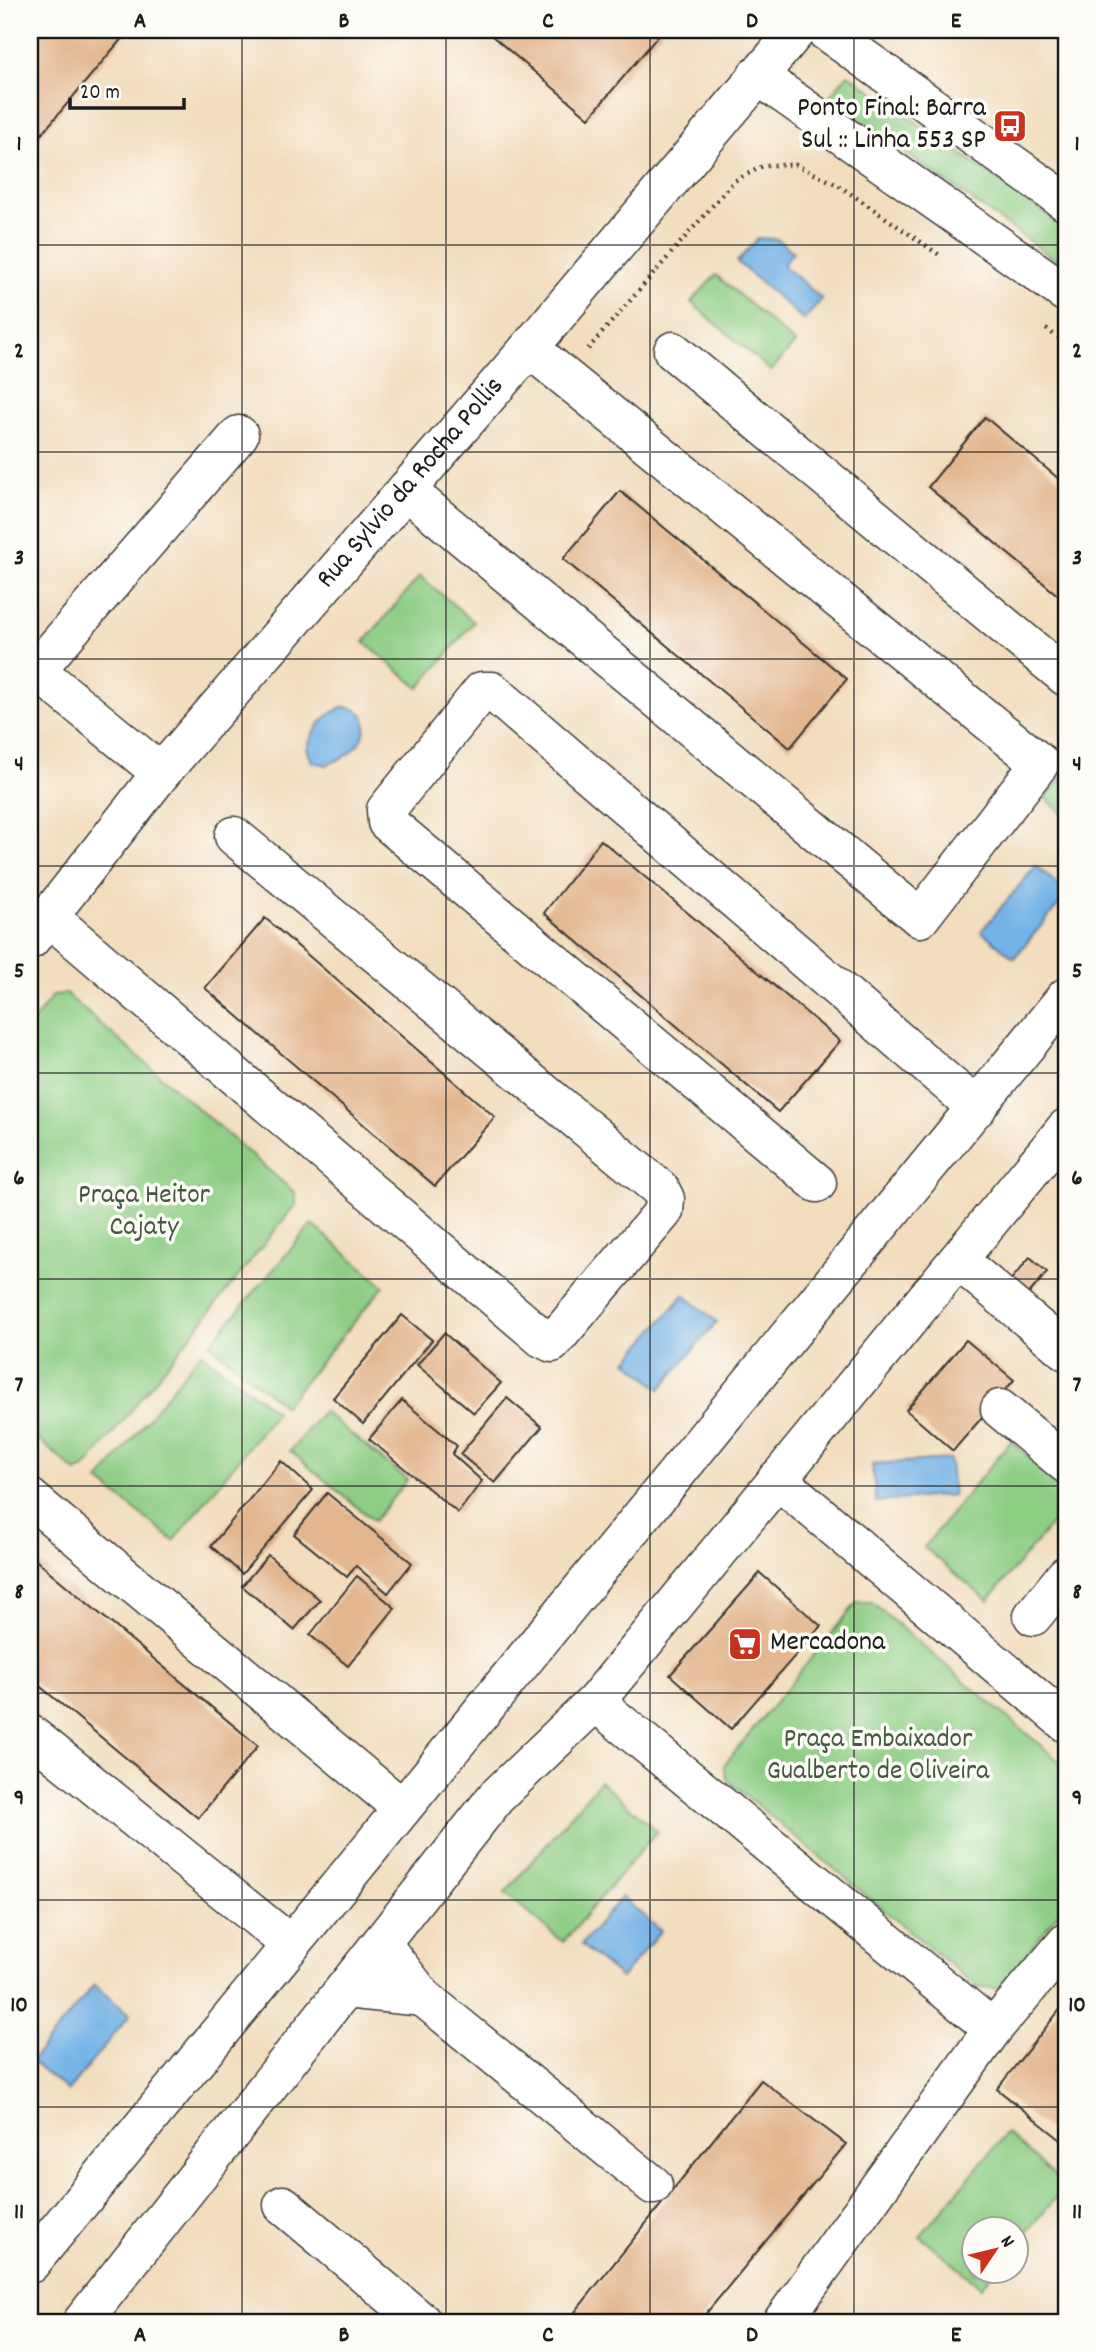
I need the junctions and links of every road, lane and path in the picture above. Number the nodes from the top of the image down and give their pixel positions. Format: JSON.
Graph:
{"nodes":[{"id":1,"x":797,"y":30,"type":"edge"},
{"id":2,"x":824,"y":30,"type":"edge"},
{"id":3,"x":757,"y":75,"type":"junction"},
{"id":4,"x":1066,"y":202,"type":"edge"},
{"id":5,"x":952,"y":264,"type":"dead end"},
{"id":6,"x":1066,"y":293,"type":"edge"},
{"id":7,"x":1043,"y":327,"type":"dead end"},
{"id":8,"x":1066,"y":343,"type":"edge"},
{"id":9,"x":529,"y":348,"type":"junction"},
{"id":10,"x":673,"y":351,"type":"dead end"},
{"id":11,"x":565,"y":376,"type":"junction"},
{"id":12,"x":239,"y":435,"type":"dead end"},
{"id":13,"x":407,"y":490,"type":"junction"},
{"id":14,"x":33,"y":667,"type":"edge"},
{"id":15,"x":1066,"y":677,"type":"edge"},
{"id":16,"x":161,"y":773,"type":"junction"},
{"id":17,"x":234,"y":836,"type":"dead end"},
{"id":18,"x":39,"y":928,"type":"edge"},
{"id":19,"x":1066,"y":997,"type":"edge"},
{"id":20,"x":977,"y":1108,"type":"junction"},
{"id":21,"x":1066,"y":1128,"type":"edge"},
{"id":22,"x":817,"y":1183,"type":"dead end"},
{"id":23,"x":962,"y":1255,"type":"junction"},
{"id":24,"x":1066,"y":1334,"type":"edge"},
{"id":25,"x":1066,"y":1351,"type":"edge"},
{"id":26,"x":1000,"y":1409,"type":"dead end"},
{"id":27,"x":1066,"y":1464,"type":"edge"},
{"id":28,"x":777,"y":1479,"type":"junction"},
{"id":29,"x":30,"y":1498,"type":"edge"},
{"id":30,"x":1066,"y":1576,"type":"edge"},
{"id":31,"x":1033,"y":1616,"type":"dead end"},
{"id":32,"x":596,"y":1702,"type":"junction"},
{"id":33,"x":1066,"y":1723,"type":"edge"},
{"id":34,"x":30,"y":1734,"type":"edge"},
{"id":35,"x":402,"y":1808,"type":"junction"},
{"id":36,"x":381,"y":1943,"type":"junction"},
{"id":37,"x":1066,"y":1943,"type":"edge"},
{"id":38,"x":290,"y":1944,"type":"junction"},
{"id":39,"x":345,"y":1989,"type":"junction"},
{"id":40,"x":424,"y":1997,"type":"junction"},
{"id":41,"x":993,"y":2029,"type":"junction"},
{"id":42,"x":653,"y":2185,"type":"dead end"},
{"id":43,"x":283,"y":2205,"type":"dead end"},
{"id":44,"x":37,"y":2241,"type":"edge"},
{"id":45,"x":82,"y":2322,"type":"edge"},
{"id":46,"x":422,"y":2322,"type":"edge"},
{"id":47,"x":782,"y":2322,"type":"edge"}],
"edges":[{"from":1,"to":3,"type":"street","name":"Rua Sylvio da Rocha Pollis"},
{"from":2,"to":4,"type":"street"},
{"from":3,"to":6,"type":"street"},
{"from":3,"to":9,"type":"street","name":"Rua Sylvio da Rocha Pollis"},
{"from":5,"to":11,"type":"path"},
{"from":7,"to":8,"type":"path"},
{"from":9,"to":11,"type":"street"},
{"from":9,"to":13,"type":"street","name":"Rua Sylvio da Rocha Pollis"},
{"from":10,"to":15,"type":"street"},
{"from":11,"to":13,"type":"street"},
{"from":12,"to":14,"type":"street"},
{"from":13,"to":16,"type":"street","name":"Rua Sylvio da Rocha Pollis"},
{"from":14,"to":16,"type":"street"},
{"from":16,"to":18,"type":"street","name":"Rua Sylvio da Rocha Pollis"},
{"from":17,"to":18,"type":"street"},
{"from":19,"to":20,"type":"street"},
{"from":20,"to":22,"type":"street"},
{"from":20,"to":35,"type":"street"},
{"from":21,"to":23,"type":"street"},
{"from":23,"to":24,"type":"street"},
{"from":23,"to":25,"type":"street"},
{"from":23,"to":28,"type":"street"},
{"from":26,"to":27,"type":"street"},
{"from":28,"to":32,"type":"street"},
{"from":28,"to":33,"type":"street"},
{"from":29,"to":35,"type":"street"},
{"from":30,"to":31,"type":"street"},
{"from":32,"to":36,"type":"street"},
{"from":32,"to":41,"type":"street"},
{"from":34,"to":38,"type":"street"},
{"from":35,"to":38,"type":"street"},
{"from":36,"to":39,"type":"street"},
{"from":36,"to":40,"type":"street"},
{"from":37,"to":41,"type":"street"},
{"from":38,"to":44,"type":"street"},
{"from":39,"to":40,"type":"street"},
{"from":39,"to":45,"type":"street"},
{"from":40,"to":42,"type":"street"},
{"from":41,"to":47,"type":"street"},
{"from":43,"to":46,"type":"street"}]}
